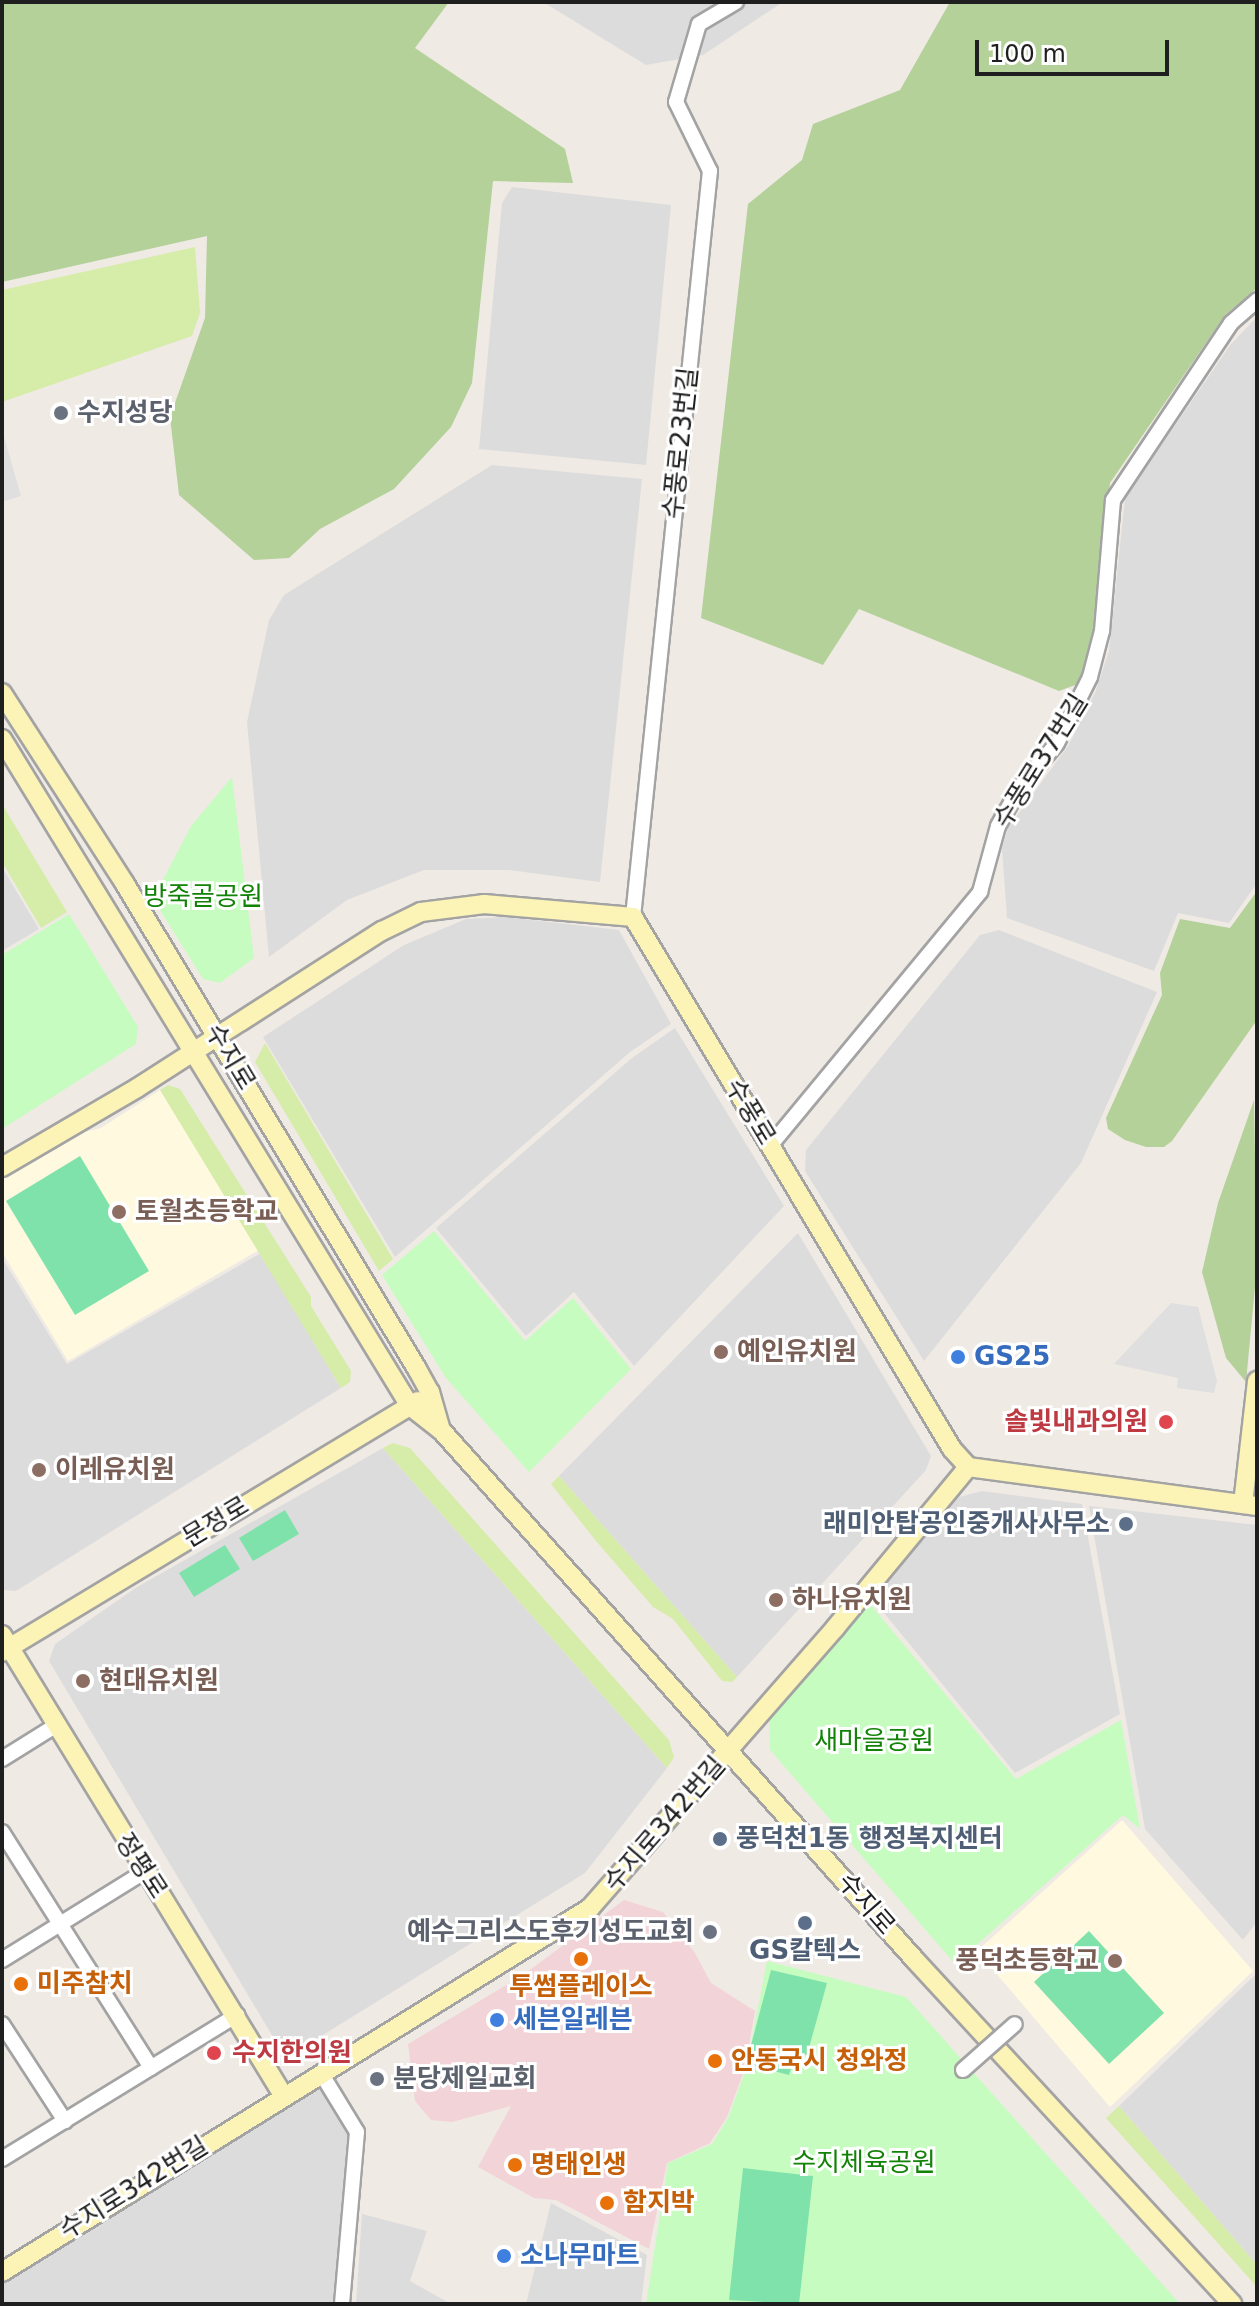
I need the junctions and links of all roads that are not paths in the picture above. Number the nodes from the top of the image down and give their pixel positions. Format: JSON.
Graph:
{"nodes":[{"id":1,"x":736,"y":2,"type":"edge"},
{"id":2,"x":1257,"y":300,"type":"edge"},
{"id":3,"x":2,"y":693,"type":"edge"},
{"id":4,"x":2,"y":739,"type":"edge"},
{"id":5,"x":633,"y":917,"type":"junction"},
{"id":6,"x":218,"y":1035,"type":"junction"},
{"id":7,"x":192,"y":1051,"type":"junction"},
{"id":8,"x":770,"y":1146,"type":"junction"},
{"id":9,"x":2,"y":1167,"type":"edge"},
{"id":10,"x":1257,"y":1381,"type":"edge"},
{"id":11,"x":430,"y":1392,"type":"junction"},
{"id":12,"x":410,"y":1406,"type":"junction"},
{"id":13,"x":441,"y":1430,"type":"junction"},
{"id":14,"x":968,"y":1467,"type":"junction"},
{"id":15,"x":1250,"y":1505,"type":"edge"},
{"id":16,"x":5,"y":1645,"type":"edge"},
{"id":17,"x":55,"y":1726,"type":"junction"},
{"id":18,"x":729,"y":1749,"type":"junction"},
{"id":19,"x":2,"y":1759,"type":"edge"},
{"id":20,"x":2,"y":1832,"type":"edge"},
{"id":21,"x":144,"y":1872,"type":"junction"},
{"id":22,"x":59,"y":1925,"type":"junction"},
{"id":23,"x":2,"y":1960,"type":"edge"},
{"id":24,"x":237,"y":2015,"type":"junction"},
{"id":25,"x":2,"y":2024,"type":"edge"},
{"id":26,"x":1015,"y":2024,"type":"dead end"},
{"id":27,"x":151,"y":2068,"type":"junction"},
{"id":28,"x":963,"y":2070,"type":"dead end"},
{"id":29,"x":321,"y":2073,"type":"junction"},
{"id":30,"x":283,"y":2095,"type":"junction"},
{"id":31,"x":65,"y":2121,"type":"junction"},
{"id":32,"x":2,"y":2159,"type":"edge"},
{"id":33,"x":2,"y":2272,"type":"edge"},
{"id":34,"x":342,"y":2304,"type":"edge"},
{"id":35,"x":1232,"y":2304,"type":"edge"}],
"edges":[{"from":1,"to":5,"type":"street","name":"수풍로23번길"},
{"from":2,"to":8,"type":"street","name":"수풍로37번길"},
{"from":3,"to":6,"type":"street","name":"수지로"},
{"from":4,"to":7,"type":"street","name":"수지로"},
{"from":5,"to":6,"type":"street"},
{"from":5,"to":8,"type":"street","name":"수풍로"},
{"from":6,"to":7,"type":"street"},
{"from":6,"to":11,"type":"street","name":"수지로"},
{"from":7,"to":9,"type":"street"},
{"from":7,"to":12,"type":"street","name":"수지로"},
{"from":8,"to":14,"type":"street","name":"수풍로"},
{"from":10,"to":15,"type":"street"},
{"from":11,"to":12,"type":"street","name":"문정로"},
{"from":11,"to":13,"type":"street","name":"수지로"},
{"from":12,"to":13,"type":"street","name":"수지로"},
{"from":12,"to":16,"type":"street","name":"문정로"},
{"from":13,"to":18,"type":"street","name":"수지로"},
{"from":14,"to":15,"type":"street"},
{"from":14,"to":18,"type":"street","name":"수지로342번길"},
{"from":16,"to":17,"type":"street","name":"정평로"},
{"from":17,"to":19,"type":"street"},
{"from":17,"to":21,"type":"street","name":"정평로"},
{"from":18,"to":29,"type":"street","name":"수지로342번길"},
{"from":18,"to":35,"type":"street","name":"수지로"},
{"from":20,"to":22,"type":"street"},
{"from":21,"to":22,"type":"street"},
{"from":21,"to":24,"type":"street","name":"정평로"},
{"from":22,"to":23,"type":"street"},
{"from":22,"to":27,"type":"street"},
{"from":24,"to":27,"type":"street"},
{"from":24,"to":30,"type":"street","name":"정평로"},
{"from":25,"to":31,"type":"street"},
{"from":26,"to":28,"type":"street","bridge":true},
{"from":27,"to":31,"type":"street"},
{"from":29,"to":30,"type":"street","name":"수지로342번길"},
{"from":29,"to":34,"type":"street"},
{"from":30,"to":33,"type":"street","name":"수지로342번길"},
{"from":31,"to":32,"type":"street"}]}
